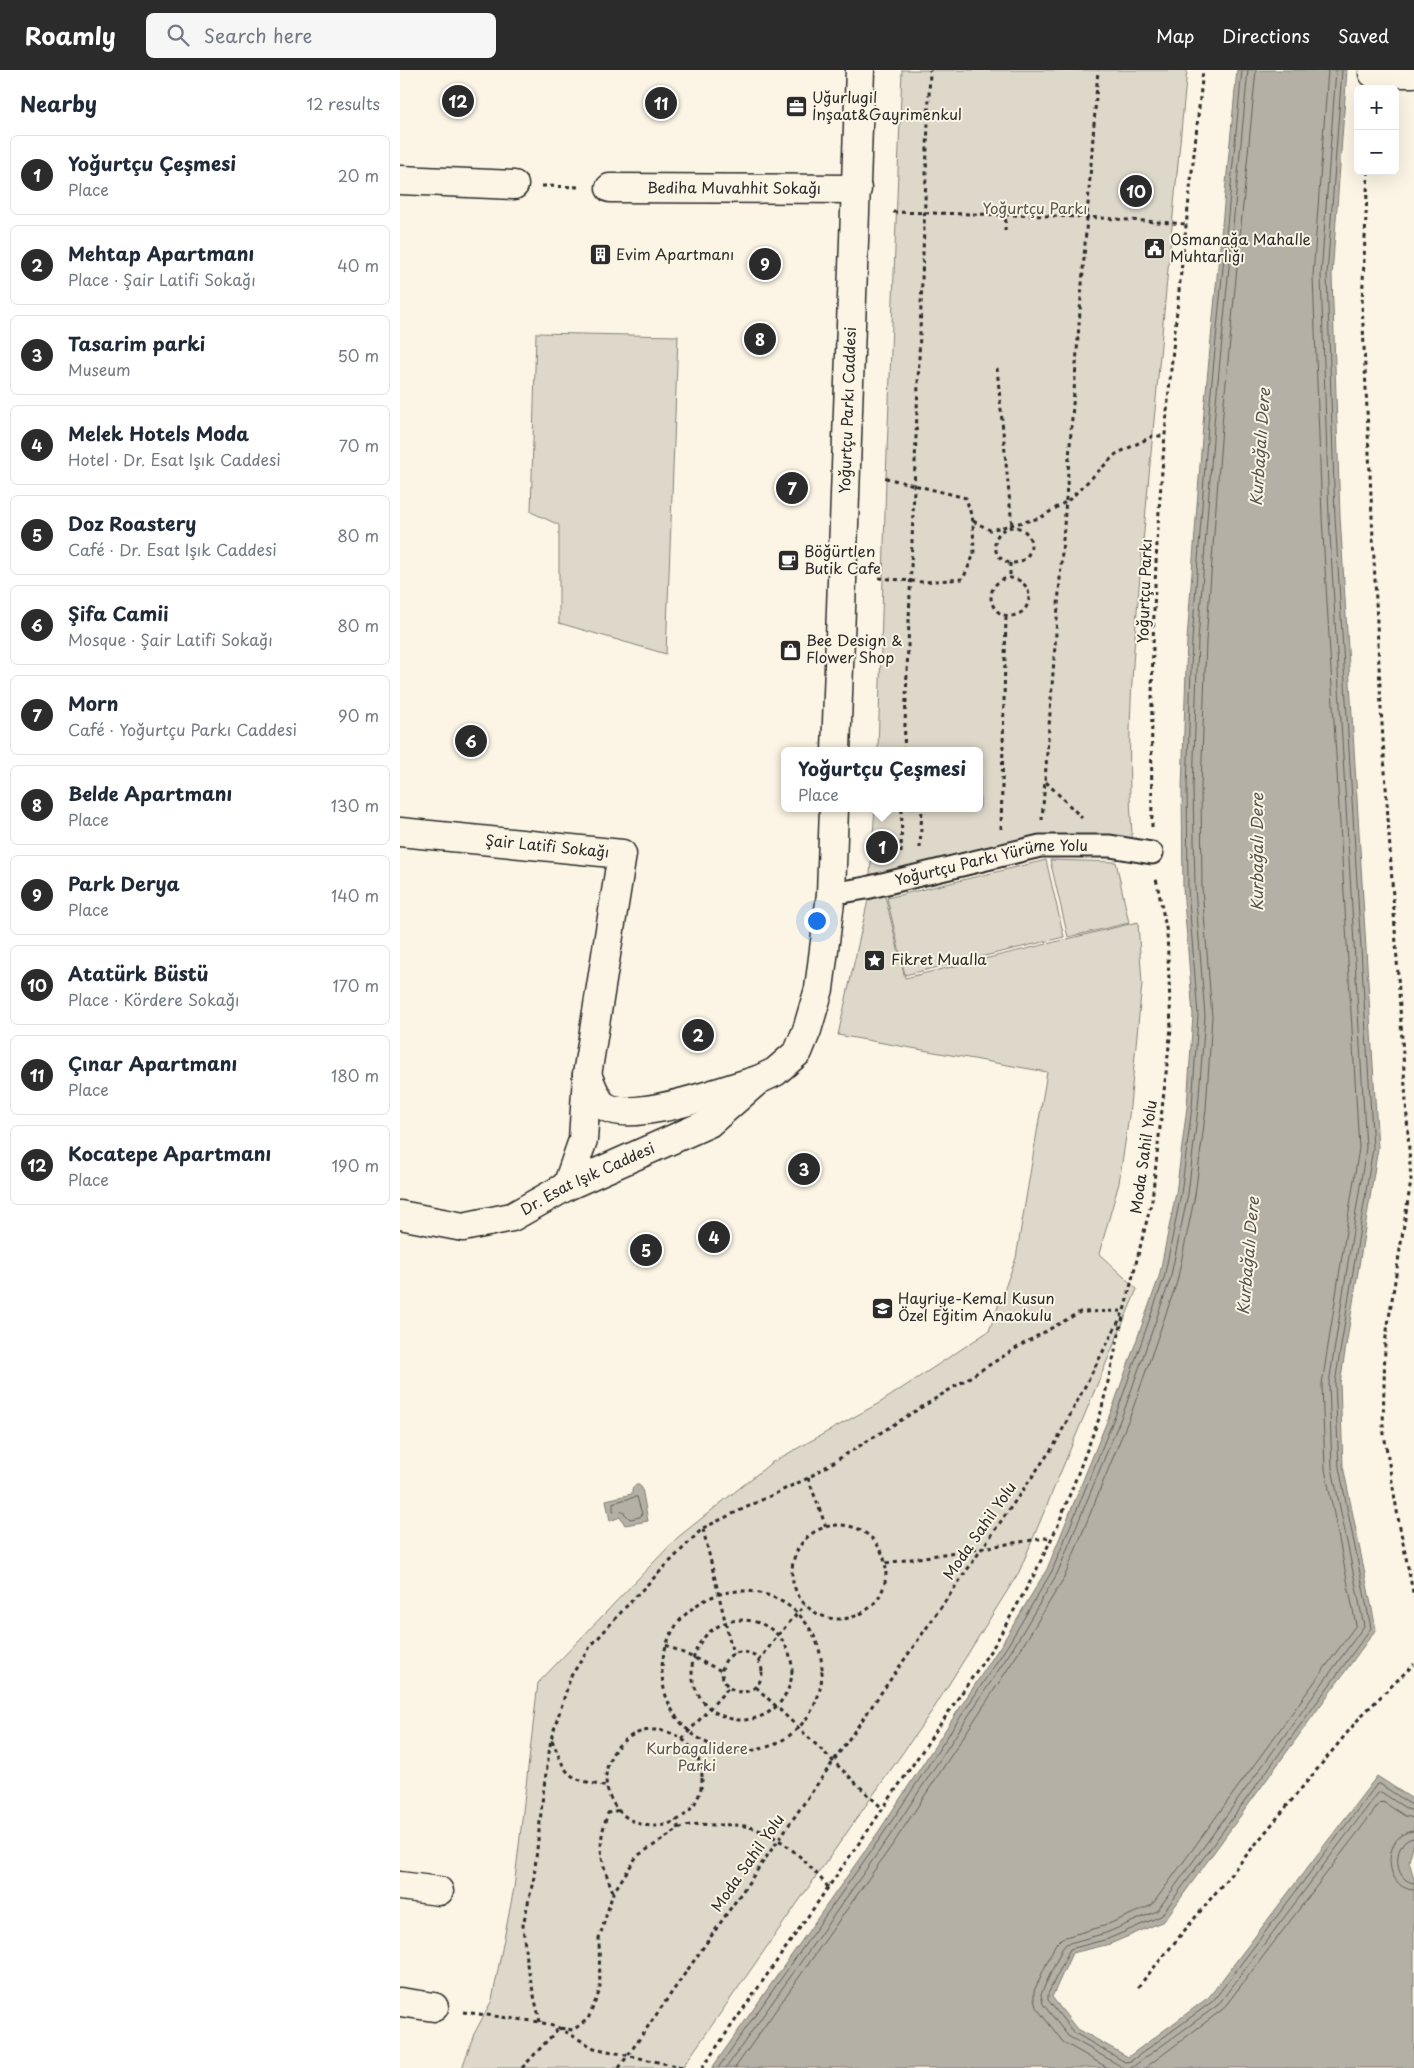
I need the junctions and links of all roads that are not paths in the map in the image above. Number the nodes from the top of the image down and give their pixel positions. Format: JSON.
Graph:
{"nodes":[{"id":1,"x":860,"y":70,"type":"edge"},
{"id":2,"x":1373,"y":73,"type":"dead end"},
{"id":3,"x":1414,"y":74,"type":"edge"},
{"id":4,"x":400,"y":180,"type":"edge"},
{"id":5,"x":514,"y":185,"type":"road end"},
{"id":6,"x":610,"y":188,"type":"road end"},
{"id":7,"x":857,"y":189,"type":"junction"},
{"id":8,"x":836,"y":747,"type":"edge"},
{"id":9,"x":834,"y":812,"type":"edge"},
{"id":10,"x":400,"y":832,"type":"edge"},
{"id":11,"x":1152,"y":853,"type":"road end"},
{"id":12,"x":831,"y":894,"type":"junction"},
{"id":13,"x":587,"y":1075,"type":"junction"},
{"id":14,"x":758,"y":1080,"type":"junction"},
{"id":15,"x":567,"y":1186,"type":"junction"},
{"id":16,"x":400,"y":1215,"type":"edge"},
{"id":17,"x":400,"y":1886,"type":"edge"},
{"id":18,"x":439,"y":1891,"type":"dead end"},
{"id":19,"x":400,"y":2002,"type":"edge"},
{"id":20,"x":434,"y":2007,"type":"dead end"}],
"edges":[{"from":1,"to":7,"type":"street","name":"Yoğurtçu Parkı Caddesi"},
{"from":2,"to":3,"type":"street"},
{"from":4,"to":5,"type":"street"},
{"from":6,"to":7,"type":"street","name":"Bediha Muvahhit Sokağı"},
{"from":7,"to":8,"type":"street","name":"Yoğurtçu Parkı Caddesi"},
{"from":9,"to":12,"type":"street"},
{"from":10,"to":13,"type":"street","name":"Şair Latifi Sokağı"},
{"from":11,"to":12,"type":"street","name":"Yoğurtçu Parkı Yürüme Yolu"},
{"from":12,"to":14,"type":"street"},
{"from":13,"to":14,"type":"street"},
{"from":13,"to":15,"type":"street","name":"Şair Latifi Sokağı"},
{"from":14,"to":15,"type":"street","name":"Dr. Esat Işık Caddesi"},
{"from":15,"to":16,"type":"street","name":"Dr. Esat Işık Caddesi"},
{"from":17,"to":18,"type":"street"},
{"from":19,"to":20,"type":"street"}]}
